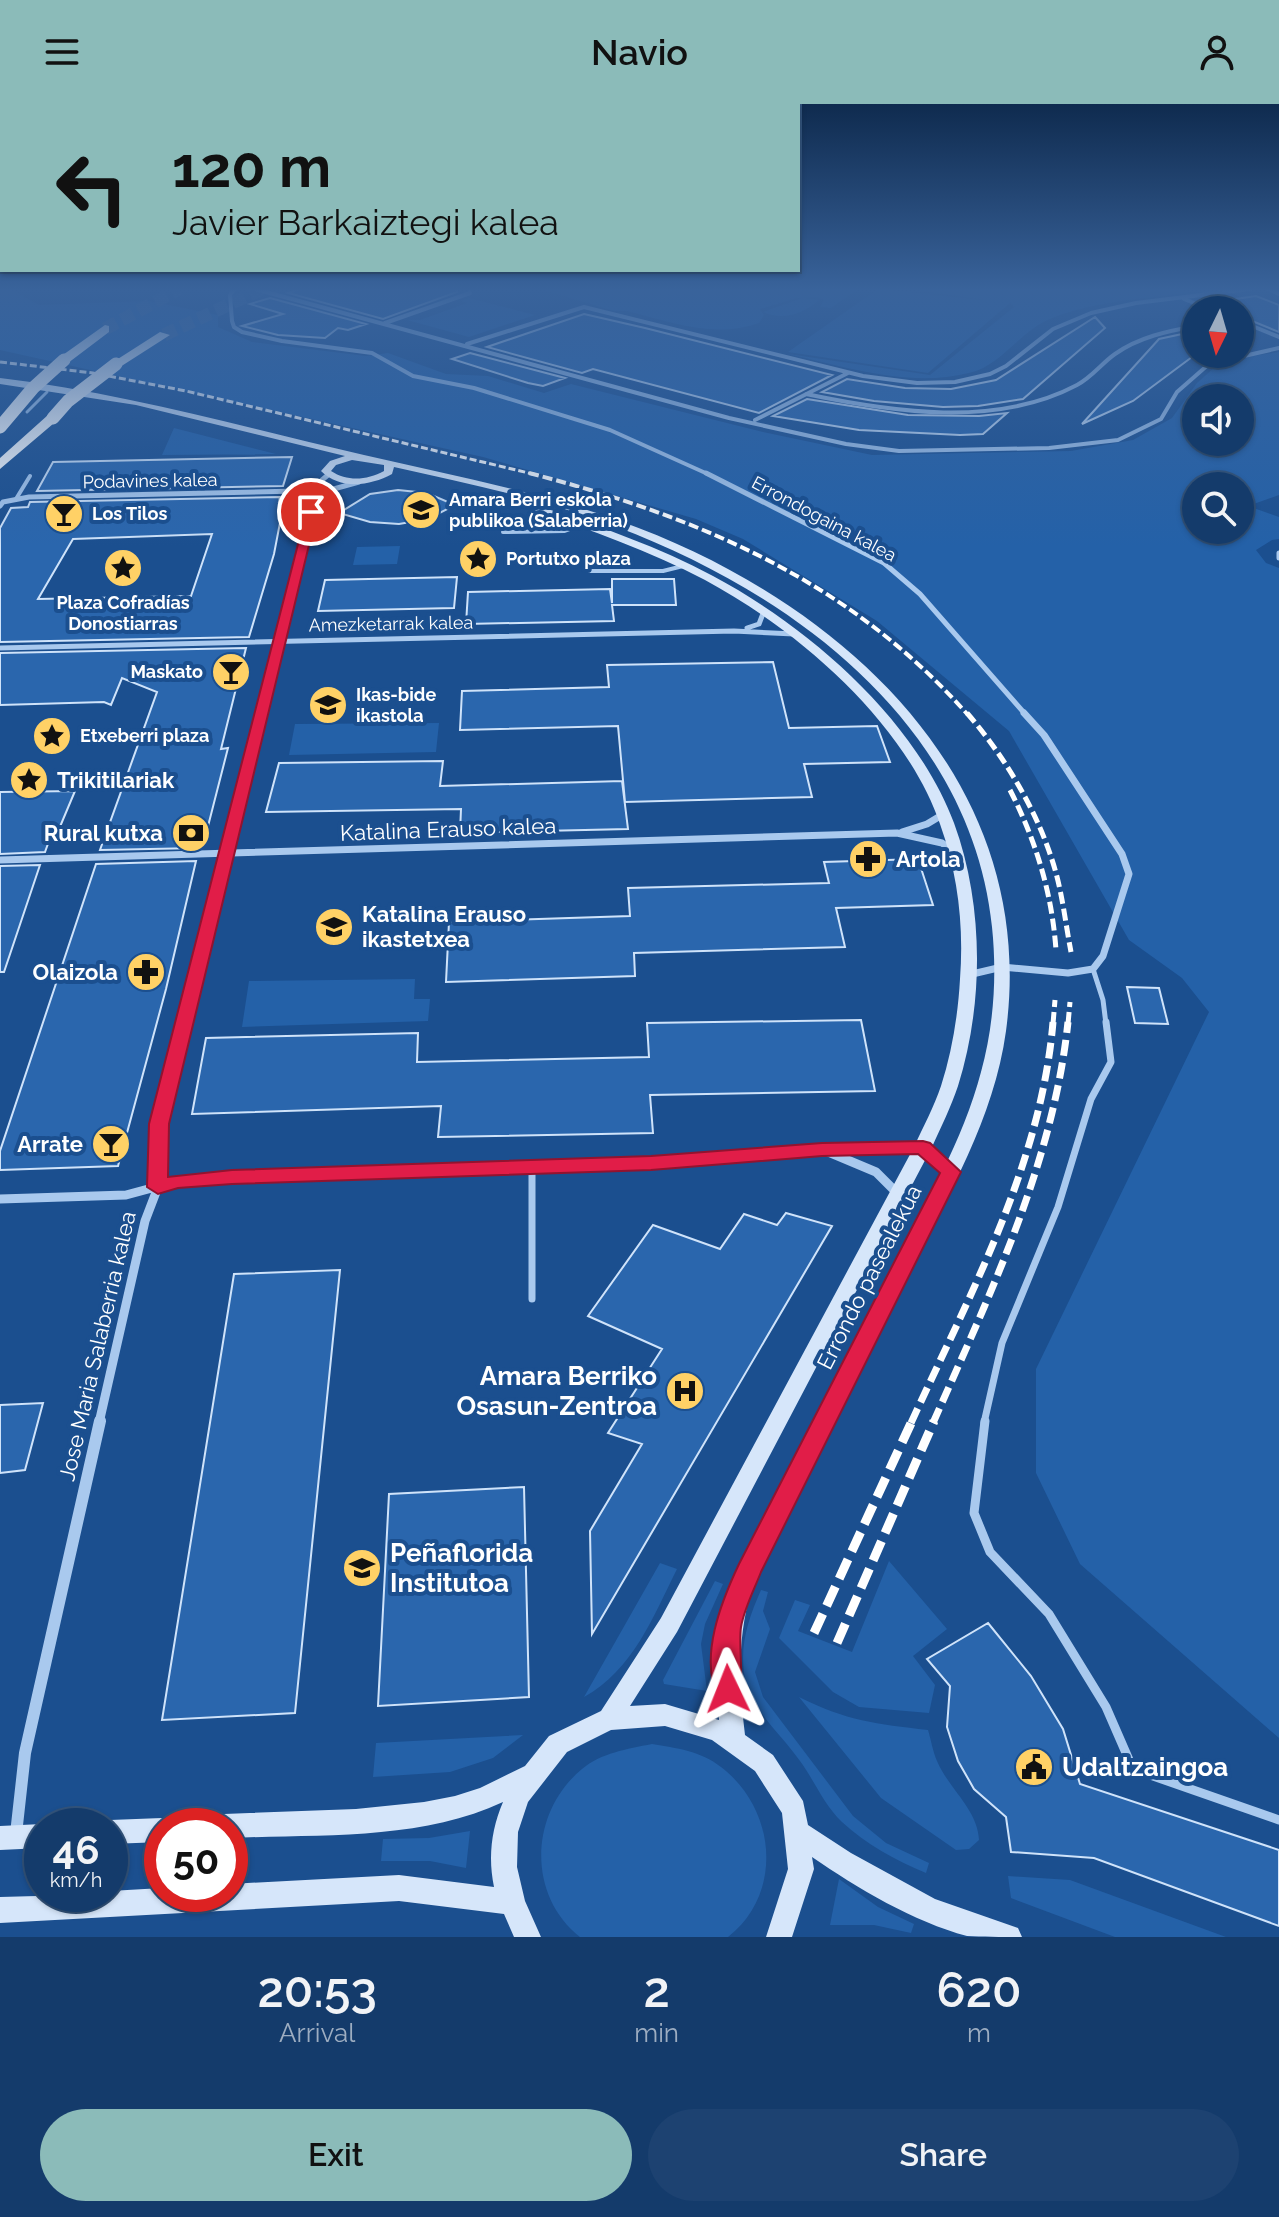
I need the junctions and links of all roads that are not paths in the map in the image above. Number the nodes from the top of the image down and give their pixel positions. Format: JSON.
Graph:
{"nodes":[{"id":1,"x":48,"y":375,"type":"edge"},
{"id":2,"x":102,"y":375,"type":"edge"},
{"id":3,"x":410,"y":375,"type":"edge"},
{"id":4,"x":576,"y":375,"type":"edge"},
{"id":5,"x":845,"y":375,"type":"edge"},
{"id":6,"x":858,"y":375,"type":"edge"},
{"id":7,"x":985,"y":375,"type":"edge"},
{"id":8,"x":1091,"y":375,"type":"edge"},
{"id":9,"x":1193,"y":375,"type":"edge"},
{"id":10,"x":0,"y":381,"type":"edge"},
{"id":11,"x":0,"y":387,"type":"edge"},
{"id":12,"x":47,"y":392,"type":"junction"},
{"id":13,"x":806,"y":394,"type":"junction"},
{"id":14,"x":688,"y":406,"type":"junction"},
{"id":15,"x":27,"y":412,"type":"dead end"},
{"id":16,"x":755,"y":420,"type":"junction"},
{"id":17,"x":0,"y":427,"type":"edge"},
{"id":18,"x":776,"y":427,"type":"junction"},
{"id":19,"x":372,"y":458,"type":"junction"},
{"id":20,"x":389,"y":464,"type":"junction"},
{"id":21,"x":0,"y":465,"type":"edge"},
{"id":22,"x":330,"y":469,"type":"junction"},
{"id":23,"x":30,"y":476,"type":"dead end"},
{"id":24,"x":369,"y":480,"type":"junction"},
{"id":25,"x":298,"y":491,"type":"junction"},
{"id":26,"x":16,"y":499,"type":"junction"},
{"id":27,"x":314,"y":501,"type":"junction"},
{"id":28,"x":1,"y":504,"type":"edge"},
{"id":29,"x":583,"y":524,"type":"junction"},
{"id":30,"x":503,"y":532,"type":"dead end"},
{"id":31,"x":683,"y":566,"type":"junction"},
{"id":32,"x":588,"y":571,"type":"dead end"},
{"id":33,"x":764,"y":611,"type":"junction"},
{"id":34,"x":734,"y":631,"type":"junction"},
{"id":35,"x":794,"y":634,"type":"junction"},
{"id":36,"x":281,"y":641,"type":"junction"},
{"id":37,"x":0,"y":648,"type":"edge"},
{"id":38,"x":942,"y":815,"type":"junction"},
{"id":39,"x":897,"y":833,"type":"junction"},
{"id":40,"x":227,"y":854,"type":"junction"},
{"id":41,"x":958,"y":855,"type":"junction"},
{"id":42,"x":0,"y":860,"type":"edge"},
{"id":43,"x":1002,"y":967,"type":"junction"},
{"id":44,"x":1093,"y":969,"type":"junction"},
{"id":45,"x":968,"y":975,"type":"junction"},
{"id":46,"x":923,"y":1147,"type":"junction"},
{"id":47,"x":822,"y":1149,"type":"junction"},
{"id":48,"x":532,"y":1167,"type":"junction"},
{"id":49,"x":951,"y":1172,"type":"junction"},
{"id":50,"x":158,"y":1187,"type":"junction"},
{"id":51,"x":898,"y":1194,"type":"junction"},
{"id":52,"x":0,"y":1199,"type":"edge"},
{"id":53,"x":532,"y":1299,"type":"dead end"},
{"id":54,"x":609,"y":1719,"type":"junction"},
{"id":55,"x":733,"y":1736,"type":"junction"},
{"id":56,"x":528,"y":1777,"type":"junction"},
{"id":57,"x":1279,"y":1820,"type":"edge"},
{"id":58,"x":248,"y":1825,"type":"edge"},
{"id":59,"x":801,"y":1834,"type":"junction"},
{"id":60,"x":8,"y":1838,"type":"edge"},
{"id":61,"x":509,"y":1902,"type":"junction"},
{"id":62,"x":0,"y":1910,"type":"edge"},
{"id":63,"x":528,"y":1937,"type":"edge"},
{"id":64,"x":779,"y":1937,"type":"edge"},
{"id":65,"x":1009,"y":1937,"type":"edge"}],
"edges":[{"from":1,"to":17,"type":"highway","bridge":true},
{"from":2,"to":21,"type":"highway","bridge":true},
{"from":3,"to":44,"type":"street","name":"Errondogaina kalea"},
{"from":4,"to":14,"type":"street"},
{"from":5,"to":13,"type":"street"},
{"from":6,"to":7,"type":"street"},
{"from":8,"to":13,"type":"street"},
{"from":9,"to":18,"type":"street"},
{"from":10,"to":19,"type":"main road"},
{"from":11,"to":12,"type":"main road"},
{"from":12,"to":15,"type":"lane"},
{"from":12,"to":22,"type":"main road"},
{"from":13,"to":16,"type":"street"},
{"from":14,"to":16,"type":"street"},
{"from":14,"to":18,"type":"street"},
{"from":16,"to":18,"type":"street"},
{"from":19,"to":20,"type":"main road","name":"Errondo pasealekua"},
{"from":19,"to":22,"type":"main road"},
{"from":20,"to":24,"type":"main road"},
{"from":20,"to":43,"type":"main road","name":"Errondo pasealekua"},
{"from":22,"to":24,"type":"main road","name":"Errondo pasealekua"},
{"from":22,"to":25,"type":"street","name":"Podavines kalea"},
{"from":23,"to":26,"type":"lane"},
{"from":24,"to":27,"type":"street"},
{"from":24,"to":29,"type":"main road","name":"Errondo pasealekua"},
{"from":25,"to":26,"type":"street","name":"Podavines kalea"},
{"from":25,"to":27,"type":"street"},
{"from":26,"to":28,"type":"street","name":"Podavines kalea"},
{"from":27,"to":36,"type":"street","name":"Jose Maria Salaberria kalea"},
{"from":29,"to":30,"type":"lane"},
{"from":29,"to":31,"type":"main road","name":"Errondo pasealekua"},
{"from":31,"to":32,"type":"lane"},
{"from":31,"to":33,"type":"main road","name":"Errondo pasealekua"},
{"from":33,"to":34,"type":"street"},
{"from":33,"to":35,"type":"main road","name":"Errondo pasealekua"},
{"from":34,"to":35,"type":"street","name":"Amezketarrak kalea"},
{"from":34,"to":36,"type":"street","name":"Amezketarrak kalea"},
{"from":35,"to":38,"type":"main road","name":"Errondo pasealekua"},
{"from":36,"to":37,"type":"street","name":"Amezketarrak kalea"},
{"from":36,"to":40,"type":"street","name":"Jose Maria Salaberria kalea"},
{"from":38,"to":39,"type":"street","name":"Katalina Erauso kalea"},
{"from":38,"to":41,"type":"main road","name":"Errondo pasealekua"},
{"from":39,"to":40,"type":"street","name":"Katalina Erauso kalea"},
{"from":39,"to":41,"type":"street","name":"Katalina Erauso kalea"},
{"from":40,"to":42,"type":"street","name":"Katalina Erauso kalea"},
{"from":40,"to":50,"type":"street","name":"Jose Maria Salaberria kalea"},
{"from":41,"to":45,"type":"main road","name":"Errondo pasealekua"},
{"from":43,"to":44,"type":"street"},
{"from":43,"to":45,"type":"street"},
{"from":43,"to":49,"type":"main road","name":"Errondo pasealekua"},
{"from":44,"to":57,"type":"lane"},
{"from":45,"to":46,"type":"main road","name":"Errondo pasealekua"},
{"from":46,"to":47,"type":"street"},
{"from":46,"to":49,"type":"street"},
{"from":46,"to":51,"type":"main road","name":"Errondo pasealekua"},
{"from":47,"to":48,"type":"street"},
{"from":47,"to":51,"type":"street"},
{"from":48,"to":50,"type":"street"},
{"from":48,"to":53,"type":"lane"},
{"from":49,"to":55,"type":"main road","name":"Errondo pasealekua"},
{"from":50,"to":52,"type":"street"},
{"from":50,"to":60,"type":"street","name":"Jose Maria Salaberria kalea"},
{"from":51,"to":54,"type":"main road","name":"Errondo pasealekua"},
{"from":54,"to":55,"type":"main road"},
{"from":54,"to":56,"type":"main road"},
{"from":55,"to":59,"type":"main road"},
{"from":56,"to":58,"type":"main road"},
{"from":56,"to":61,"type":"main road"},
{"from":59,"to":64,"type":"main road"},
{"from":59,"to":65,"type":"main road"},
{"from":61,"to":62,"type":"main road"},
{"from":61,"to":63,"type":"main road"}]}
